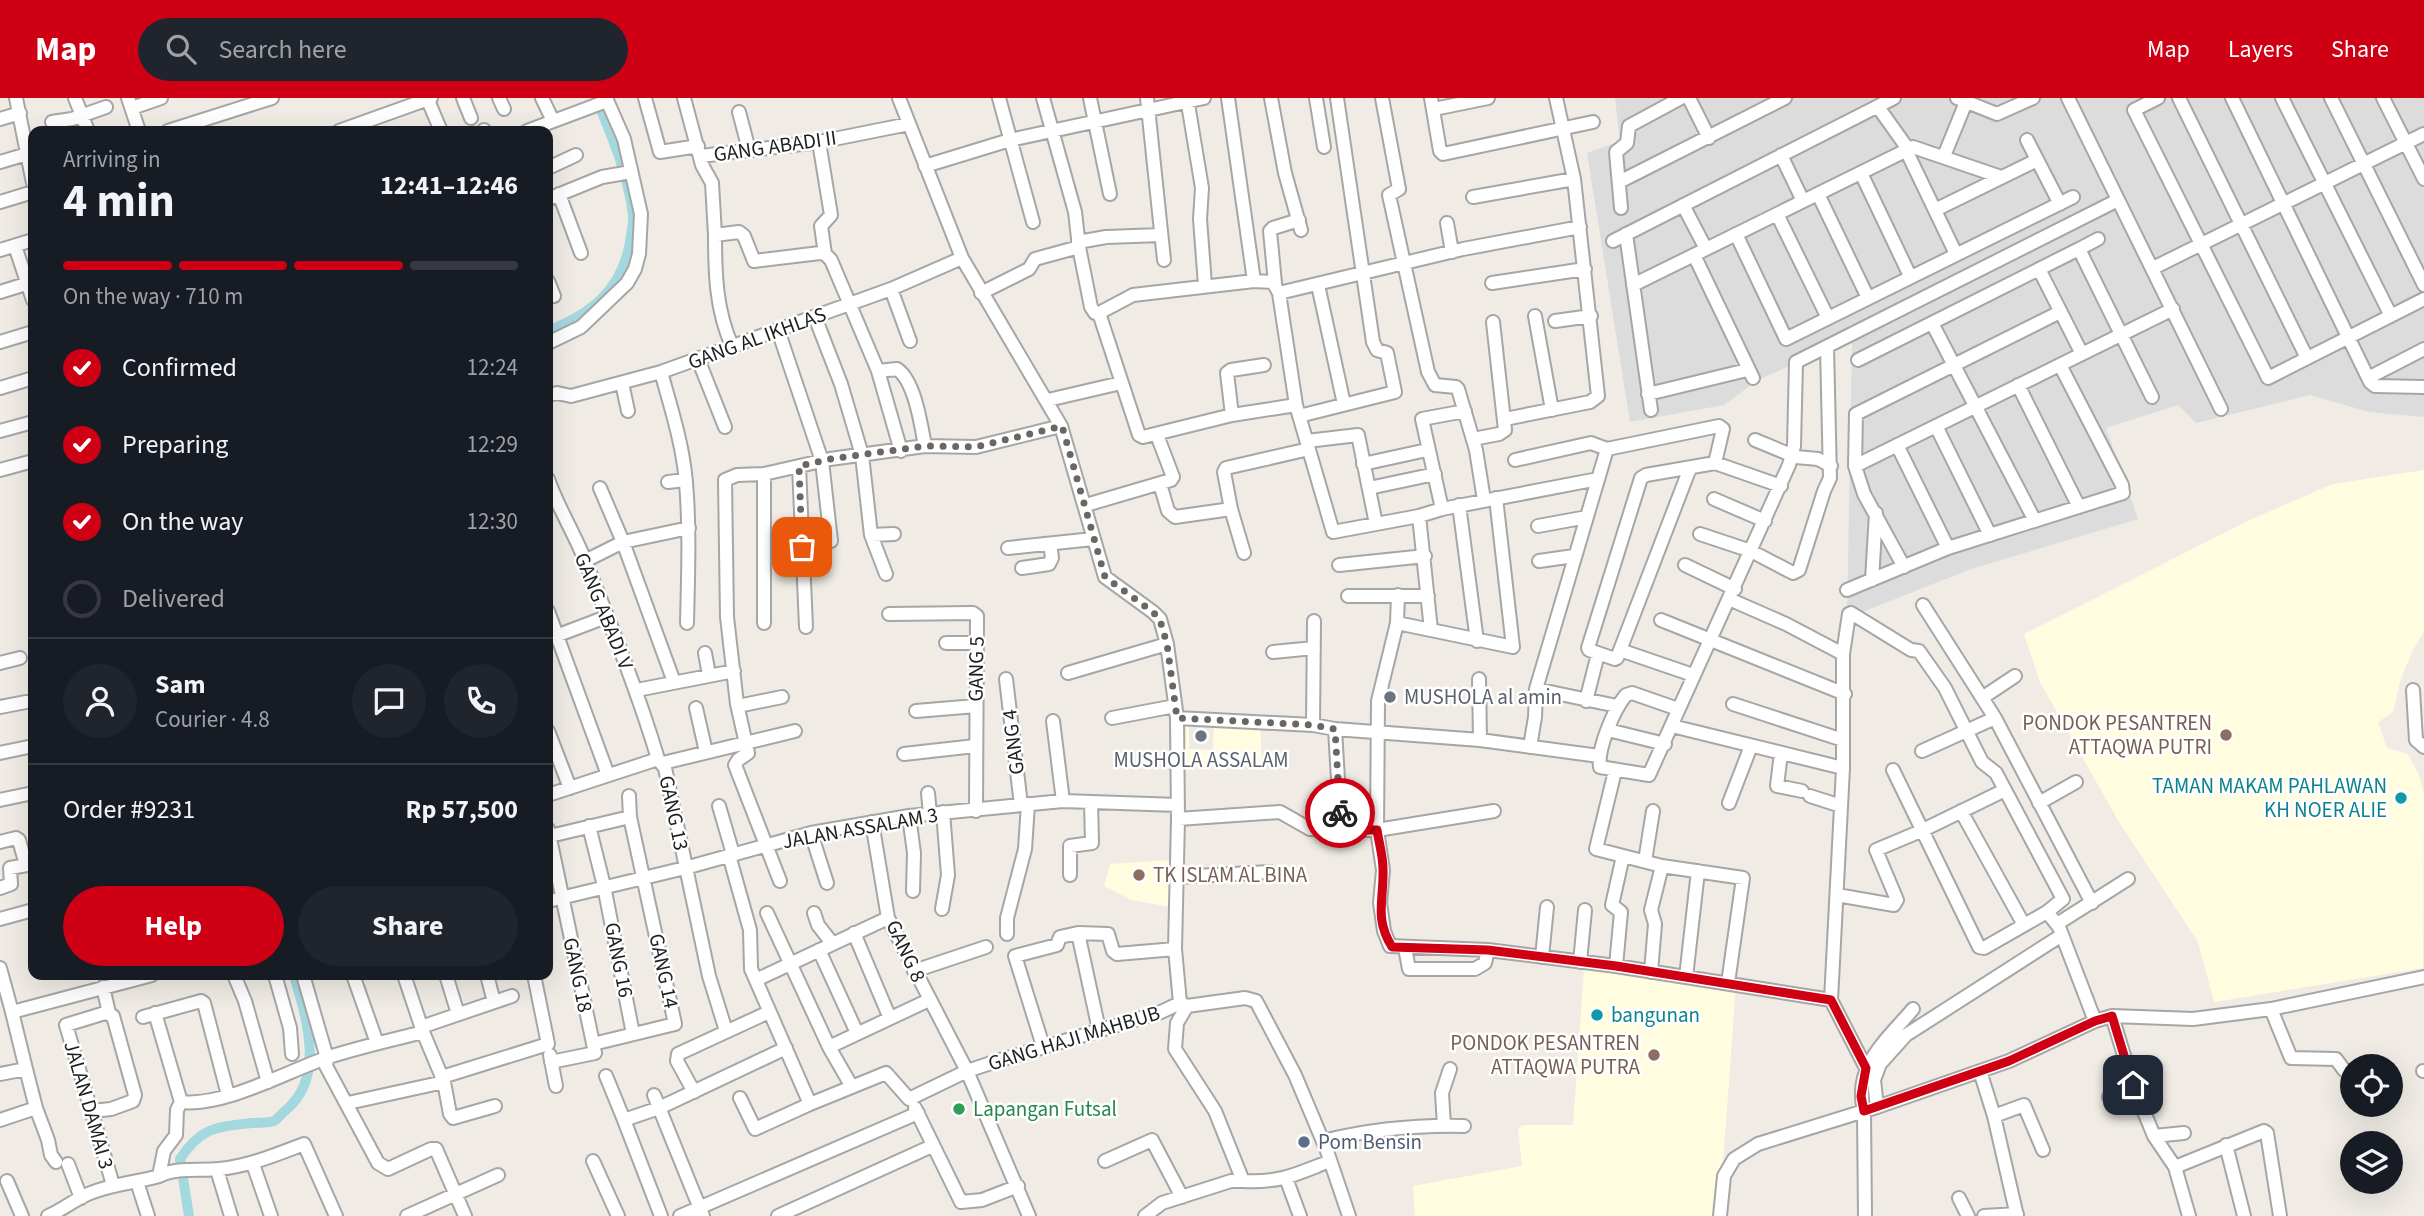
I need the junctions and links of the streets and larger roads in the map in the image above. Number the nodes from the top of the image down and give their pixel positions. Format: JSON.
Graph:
{"nodes":[{"id":1,"x":16,"y":98,"type":"edge"},
{"id":2,"x":75,"y":98,"type":"edge"},
{"id":3,"x":161,"y":98,"type":"edge"},
{"id":4,"x":272,"y":98,"type":"edge"},
{"id":5,"x":429,"y":98,"type":"edge"},
{"id":6,"x":463,"y":98,"type":"edge"},
{"id":7,"x":542,"y":98,"type":"edge"},
{"id":8,"x":645,"y":98,"type":"edge"},
{"id":9,"x":684,"y":98,"type":"edge"},
{"id":10,"x":899,"y":98,"type":"edge"},
{"id":11,"x":999,"y":98,"type":"edge"},
{"id":12,"x":1043,"y":98,"type":"edge"},
{"id":13,"x":1090,"y":98,"type":"edge"},
{"id":14,"x":1204,"y":98,"type":"edge"},
{"id":15,"x":1228,"y":98,"type":"edge"},
{"id":16,"x":1271,"y":98,"type":"edge"},
{"id":17,"x":1316,"y":98,"type":"edge"},
{"id":18,"x":1337,"y":98,"type":"edge"},
{"id":19,"x":1382,"y":98,"type":"edge"},
{"id":20,"x":1488,"y":98,"type":"edge"},
{"id":21,"x":1556,"y":98,"type":"edge"},
{"id":22,"x":1681,"y":98,"type":"edge"},
{"id":23,"x":1689,"y":98,"type":"edge"},
{"id":24,"x":1785,"y":98,"type":"edge"},
{"id":25,"x":1894,"y":98,"type":"edge"},
{"id":26,"x":2034,"y":98,"type":"edge"},
{"id":27,"x":2067,"y":98,"type":"edge"},
{"id":28,"x":2158,"y":98,"type":"edge"},
{"id":29,"x":2179,"y":98,"type":"edge"},
{"id":30,"x":2232,"y":98,"type":"edge"},
{"id":31,"x":2282,"y":98,"type":"edge"},
{"id":32,"x":2331,"y":98,"type":"edge"},
{"id":33,"x":2383,"y":98,"type":"edge"},
{"id":34,"x":1187,"y":100,"type":"edge"},
{"id":35,"x":1965,"y":101,"type":"edge"},
{"id":36,"x":601,"y":102,"type":"edge"},
{"id":37,"x":130,"y":103,"type":"edge"},
{"id":38,"x":1148,"y":104,"type":"edge"},
{"id":39,"x":1433,"y":104,"type":"edge"},
{"id":40,"x":2130,"y":104,"type":"edge"},
{"id":41,"x":106,"y":107,"type":"dead end"},
{"id":42,"x":1878,"y":107,"type":"junction"},
{"id":43,"x":739,"y":112,"type":"dead end"},
{"id":44,"x":20,"y":113,"type":"junction"},
{"id":45,"x":81,"y":116,"type":"junction"},
{"id":46,"x":471,"y":118,"type":"dead end"},
{"id":47,"x":0,"y":119,"type":"edge"},
{"id":48,"x":553,"y":121,"type":"junction"},
{"id":49,"x":52,"y":122,"type":"dead end"},
{"id":50,"x":1593,"y":122,"type":"dead end"},
{"id":51,"x":1095,"y":123,"type":"junction"},
{"id":52,"x":909,"y":124,"type":"junction"},
{"id":53,"x":86,"y":126,"type":"edge"},
{"id":54,"x":137,"y":126,"type":"edge"},
{"id":55,"x":184,"y":126,"type":"edge"},
{"id":56,"x":353,"y":126,"type":"edge"},
{"id":57,"x":439,"y":126,"type":"edge"},
{"id":58,"x":540,"y":126,"type":"edge"},
{"id":59,"x":1564,"y":129,"type":"junction"},
{"id":60,"x":1051,"y":132,"type":"junction"},
{"id":61,"x":2424,"y":134,"type":"edge"},
{"id":62,"x":1709,"y":138,"type":"junction"},
{"id":63,"x":1010,"y":140,"type":"junction"},
{"id":64,"x":2027,"y":140,"type":"dead end"},
{"id":65,"x":819,"y":142,"type":"junction"},
{"id":66,"x":2406,"y":142,"type":"junction"},
{"id":67,"x":1324,"y":148,"type":"dead end"},
{"id":68,"x":748,"y":150,"type":"junction"},
{"id":69,"x":1907,"y":150,"type":"junction"},
{"id":70,"x":699,"y":151,"type":"junction"},
{"id":71,"x":27,"y":154,"type":"junction"},
{"id":72,"x":576,"y":155,"type":"dead end"},
{"id":73,"x":1781,"y":155,"type":"junction"},
{"id":74,"x":1948,"y":157,"type":"junction"},
{"id":75,"x":28,"y":159,"type":"edge"},
{"id":76,"x":2037,"y":160,"type":"junction"},
{"id":77,"x":0,"y":162,"type":"edge"},
{"id":78,"x":2363,"y":163,"type":"junction"},
{"id":79,"x":553,"y":166,"type":"edge"},
{"id":80,"x":925,"y":166,"type":"junction"},
{"id":81,"x":629,"y":172,"type":"junction"},
{"id":82,"x":1861,"y":173,"type":"junction"},
{"id":83,"x":2001,"y":177,"type":"junction"},
{"id":84,"x":1574,"y":179,"type":"junction"},
{"id":85,"x":2424,"y":179,"type":"edge"},
{"id":86,"x":1619,"y":182,"type":"junction"},
{"id":87,"x":2324,"y":182,"type":"junction"},
{"id":88,"x":28,"y":194,"type":"edge"},
{"id":89,"x":1110,"y":194,"type":"dead end"},
{"id":90,"x":1818,"y":194,"type":"junction"},
{"id":91,"x":553,"y":197,"type":"edge"},
{"id":92,"x":1473,"y":197,"type":"dead end"},
{"id":93,"x":2073,"y":197,"type":"dead end"},
{"id":94,"x":2119,"y":200,"type":"junction"},
{"id":95,"x":1803,"y":201,"type":"junction"},
{"id":96,"x":0,"y":202,"type":"edge"},
{"id":97,"x":2060,"y":204,"type":"junction"},
{"id":98,"x":2281,"y":204,"type":"junction"},
{"id":99,"x":1683,"y":205,"type":"junction"},
{"id":100,"x":1621,"y":208,"type":"dead end"},
{"id":101,"x":1935,"y":210,"type":"junction"},
{"id":102,"x":1777,"y":214,"type":"junction"},
{"id":103,"x":1033,"y":222,"type":"dead end"},
{"id":104,"x":1447,"y":223,"type":"dead end"},
{"id":105,"x":2241,"y":223,"type":"junction"},
{"id":106,"x":1580,"y":227,"type":"junction"},
{"id":107,"x":1626,"y":234,"type":"junction"},
{"id":108,"x":1736,"y":234,"type":"junction"},
{"id":109,"x":715,"y":235,"type":"junction"},
{"id":110,"x":1161,"y":235,"type":"junction"},
{"id":111,"x":2098,"y":239,"type":"dead end"},
{"id":112,"x":1613,"y":241,"type":"dead end"},
{"id":113,"x":28,"y":242,"type":"edge"},
{"id":114,"x":1078,"y":244,"type":"junction"},
{"id":115,"x":2200,"y":245,"type":"junction"},
{"id":116,"x":15,"y":246,"type":"junction"},
{"id":117,"x":2079,"y":249,"type":"junction"},
{"id":118,"x":0,"y":250,"type":"edge"},
{"id":119,"x":1452,"y":252,"type":"junction"},
{"id":120,"x":1700,"y":252,"type":"junction"},
{"id":121,"x":581,"y":253,"type":"dead end"},
{"id":122,"x":825,"y":254,"type":"junction"},
{"id":123,"x":1956,"y":254,"type":"junction"},
{"id":124,"x":962,"y":258,"type":"junction"},
{"id":125,"x":1164,"y":260,"type":"dead end"},
{"id":126,"x":1405,"y":263,"type":"junction"},
{"id":127,"x":2153,"y":268,"type":"junction"},
{"id":128,"x":1585,"y":269,"type":"junction"},
{"id":129,"x":2039,"y":269,"type":"junction"},
{"id":130,"x":1363,"y":272,"type":"junction"},
{"id":131,"x":1910,"y":276,"type":"junction"},
{"id":132,"x":28,"y":280,"type":"edge"},
{"id":133,"x":1254,"y":281,"type":"junction"},
{"id":134,"x":1492,"y":282,"type":"dead end"},
{"id":135,"x":28,"y":283,"type":"edge"},
{"id":136,"x":1205,"y":285,"type":"junction"},
{"id":137,"x":1318,"y":285,"type":"junction"},
{"id":138,"x":1633,"y":285,"type":"junction"},
{"id":139,"x":2424,"y":285,"type":"edge"},
{"id":140,"x":1277,"y":288,"type":"junction"},
{"id":141,"x":891,"y":289,"type":"junction"},
{"id":142,"x":0,"y":292,"type":"edge"},
{"id":143,"x":981,"y":293,"type":"junction"},
{"id":144,"x":1868,"y":298,"type":"junction"},
{"id":145,"x":2424,"y":299,"type":"edge"},
{"id":146,"x":850,"y":304,"type":"junction"},
{"id":147,"x":2171,"y":305,"type":"junction"},
{"id":148,"x":2060,"y":312,"type":"junction"},
{"id":149,"x":1099,"y":313,"type":"junction"},
{"id":150,"x":1535,"y":316,"type":"dead end"},
{"id":151,"x":1591,"y":316,"type":"junction"},
{"id":152,"x":2391,"y":316,"type":"junction"},
{"id":153,"x":815,"y":317,"type":"junction"},
{"id":154,"x":1828,"y":318,"type":"junction"},
{"id":155,"x":1555,"y":321,"type":"dead end"},
{"id":156,"x":1493,"y":322,"type":"dead end"},
{"id":157,"x":1932,"y":323,"type":"junction"},
{"id":158,"x":778,"y":330,"type":"junction"},
{"id":159,"x":28,"y":334,"type":"edge"},
{"id":160,"x":2119,"y":334,"type":"junction"},
{"id":161,"x":2347,"y":338,"type":"junction"},
{"id":162,"x":553,"y":341,"type":"edge"},
{"id":163,"x":910,"y":341,"type":"dead end"},
{"id":164,"x":0,"y":342,"type":"edge"},
{"id":165,"x":732,"y":346,"type":"junction"},
{"id":166,"x":1827,"y":347,"type":"junction"},
{"id":167,"x":2424,"y":349,"type":"edge"},
{"id":168,"x":2081,"y":354,"type":"junction"},
{"id":169,"x":2307,"y":358,"type":"junction"},
{"id":170,"x":698,"y":359,"type":"junction"},
{"id":171,"x":1858,"y":360,"type":"dead end"},
{"id":172,"x":1264,"y":365,"type":"dead end"},
{"id":173,"x":1954,"y":365,"type":"junction"},
{"id":174,"x":2060,"y":365,"type":"junction"},
{"id":175,"x":878,"y":371,"type":"junction"},
{"id":176,"x":661,"y":372,"type":"junction"},
{"id":177,"x":2368,"y":378,"type":"junction"},
{"id":178,"x":28,"y":380,"type":"edge"},
{"id":179,"x":622,"y":383,"type":"junction"},
{"id":180,"x":1121,"y":383,"type":"junction"},
{"id":181,"x":2018,"y":385,"type":"junction"},
{"id":182,"x":2424,"y":387,"type":"edge"},
{"id":183,"x":0,"y":388,"type":"edge"},
{"id":184,"x":553,"y":394,"type":"edge"},
{"id":185,"x":1648,"y":394,"type":"junction"},
{"id":186,"x":2152,"y":397,"type":"dead end"},
{"id":187,"x":1048,"y":400,"type":"junction"},
{"id":188,"x":1344,"y":404,"type":"junction"},
{"id":189,"x":1975,"y":406,"type":"junction"},
{"id":190,"x":2221,"y":409,"type":"dead end"},
{"id":191,"x":1298,"y":410,"type":"junction"},
{"id":192,"x":1552,"y":410,"type":"junction"},
{"id":193,"x":1651,"y":410,"type":"dead end"},
{"id":194,"x":628,"y":411,"type":"dead end"},
{"id":195,"x":1465,"y":411,"type":"junction"},
{"id":196,"x":1233,"y":415,"type":"junction"},
{"id":197,"x":1505,"y":419,"type":"junction"},
{"id":198,"x":28,"y":423,"type":"edge"},
{"id":199,"x":725,"y":426,"type":"dead end"},
{"id":200,"x":1062,"y":426,"type":"junction"},
{"id":201,"x":1936,"y":426,"type":"junction"},
{"id":202,"x":0,"y":431,"type":"edge"},
{"id":203,"x":1157,"y":435,"type":"junction"},
{"id":204,"x":1473,"y":439,"type":"junction"},
{"id":205,"x":1755,"y":440,"type":"dead end"},
{"id":206,"x":1308,"y":445,"type":"junction"},
{"id":207,"x":1897,"y":445,"type":"junction"},
{"id":208,"x":925,"y":446,"type":"junction"},
{"id":209,"x":1607,"y":449,"type":"junction"},
{"id":210,"x":1427,"y":450,"type":"junction"},
{"id":211,"x":901,"y":451,"type":"junction"},
{"id":212,"x":862,"y":455,"type":"junction"},
{"id":213,"x":1791,"y":456,"type":"junction"},
{"id":214,"x":1515,"y":460,"type":"dead end"},
{"id":215,"x":822,"y":461,"type":"junction"},
{"id":216,"x":28,"y":462,"type":"edge"},
{"id":217,"x":1715,"y":463,"type":"junction"},
{"id":218,"x":1363,"y":464,"type":"junction"},
{"id":219,"x":799,"y":466,"type":"junction"},
{"id":220,"x":1830,"y":466,"type":"junction"},
{"id":221,"x":1855,"y":466,"type":"junction"},
{"id":222,"x":1690,"y":468,"type":"junction"},
{"id":223,"x":0,"y":470,"type":"edge"},
{"id":224,"x":764,"y":474,"type":"junction"},
{"id":225,"x":1435,"y":474,"type":"junction"},
{"id":226,"x":1598,"y":479,"type":"junction"},
{"id":227,"x":686,"y":480,"type":"junction"},
{"id":228,"x":668,"y":482,"type":"dead end"},
{"id":229,"x":1160,"y":484,"type":"junction"},
{"id":230,"x":1781,"y":486,"type":"junction"},
{"id":231,"x":600,"y":488,"type":"dead end"},
{"id":232,"x":1369,"y":488,"type":"junction"},
{"id":233,"x":553,"y":493,"type":"edge"},
{"id":234,"x":1490,"y":499,"type":"junction"},
{"id":235,"x":1714,"y":499,"type":"dead end"},
{"id":236,"x":1086,"y":505,"type":"junction"},
{"id":237,"x":1460,"y":505,"type":"junction"},
{"id":238,"x":2079,"y":507,"type":"junction"},
{"id":239,"x":1231,"y":509,"type":"junction"},
{"id":240,"x":1442,"y":509,"type":"junction"},
{"id":241,"x":1876,"y":513,"type":"junction"},
{"id":242,"x":1419,"y":516,"type":"junction"},
{"id":243,"x":1587,"y":517,"type":"junction"},
{"id":244,"x":1765,"y":521,"type":"junction"},
{"id":245,"x":2035,"y":521,"type":"junction"},
{"id":246,"x":1376,"y":524,"type":"junction"},
{"id":247,"x":1538,"y":526,"type":"dead end"},
{"id":248,"x":688,"y":528,"type":"junction"},
{"id":249,"x":894,"y":534,"type":"dead end"},
{"id":250,"x":1700,"y":534,"type":"dead end"},
{"id":251,"x":871,"y":535,"type":"junction"},
{"id":252,"x":1990,"y":535,"type":"junction"},
{"id":253,"x":1093,"y":539,"type":"junction"},
{"id":254,"x":831,"y":541,"type":"dead end"},
{"id":255,"x":622,"y":542,"type":"junction"},
{"id":256,"x":1050,"y":544,"type":"junction"},
{"id":257,"x":1008,"y":548,"type":"dead end"},
{"id":258,"x":1948,"y":548,"type":"junction"},
{"id":259,"x":1751,"y":551,"type":"junction"},
{"id":260,"x":1244,"y":553,"type":"dead end"},
{"id":261,"x":1425,"y":556,"type":"junction"},
{"id":262,"x":1574,"y":556,"type":"junction"},
{"id":263,"x":585,"y":561,"type":"junction"},
{"id":264,"x":1539,"y":561,"type":"dead end"},
{"id":265,"x":1339,"y":565,"type":"dead end"},
{"id":266,"x":1685,"y":565,"type":"dead end"},
{"id":267,"x":1904,"y":567,"type":"junction"},
{"id":268,"x":1022,"y":568,"type":"dead end"},
{"id":269,"x":886,"y":574,"type":"dead end"},
{"id":270,"x":1872,"y":580,"type":"junction"},
{"id":271,"x":1847,"y":590,"type":"dead end"},
{"id":272,"x":1732,"y":594,"type":"junction"},
{"id":273,"x":1398,"y":595,"type":"junction"},
{"id":274,"x":1348,"y":596,"type":"dead end"},
{"id":275,"x":1428,"y":596,"type":"junction"},
{"id":276,"x":1923,"y":605,"type":"dead end"},
{"id":277,"x":889,"y":614,"type":"dead end"},
{"id":278,"x":606,"y":617,"type":"junction"},
{"id":279,"x":1661,"y":620,"type":"dead end"},
{"id":280,"x":1314,"y":621,"type":"dead end"},
{"id":281,"x":687,"y":623,"type":"dead end"},
{"id":282,"x":764,"y":623,"type":"dead end"},
{"id":283,"x":1397,"y":623,"type":"junction"},
{"id":284,"x":806,"y":627,"type":"dead end"},
{"id":285,"x":1431,"y":630,"type":"junction"},
{"id":286,"x":553,"y":637,"type":"edge"},
{"id":287,"x":553,"y":639,"type":"edge"},
{"id":288,"x":1710,"y":639,"type":"junction"},
{"id":289,"x":1477,"y":641,"type":"junction"},
{"id":290,"x":946,"y":643,"type":"dead end"},
{"id":291,"x":976,"y":643,"type":"junction"},
{"id":292,"x":1167,"y":644,"type":"junction"},
{"id":293,"x":1314,"y":648,"type":"junction"},
{"id":294,"x":1620,"y":650,"type":"junction"},
{"id":295,"x":1273,"y":652,"type":"dead end"},
{"id":296,"x":705,"y":653,"type":"dead end"},
{"id":297,"x":1598,"y":654,"type":"junction"},
{"id":298,"x":1843,"y":654,"type":"junction"},
{"id":299,"x":20,"y":659,"type":"dead end"},
{"id":300,"x":0,"y":663,"type":"edge"},
{"id":301,"x":734,"y":671,"type":"junction"},
{"id":302,"x":1068,"y":673,"type":"dead end"},
{"id":303,"x":709,"y":675,"type":"junction"},
{"id":304,"x":1693,"y":675,"type":"junction"},
{"id":305,"x":2015,"y":676,"type":"dead end"},
{"id":306,"x":1006,"y":679,"type":"dead end"},
{"id":307,"x":1479,"y":679,"type":"dead end"},
{"id":308,"x":674,"y":682,"type":"junction"},
{"id":309,"x":1536,"y":689,"type":"junction"},
{"id":310,"x":637,"y":690,"type":"junction"},
{"id":311,"x":2413,"y":690,"type":"dead end"},
{"id":312,"x":1845,"y":694,"type":"junction"},
{"id":313,"x":782,"y":697,"type":"dead end"},
{"id":314,"x":1982,"y":698,"type":"junction"},
{"id":315,"x":1586,"y":701,"type":"junction"},
{"id":316,"x":26,"y":702,"type":"dead end"},
{"id":317,"x":1732,"y":704,"type":"dead end"},
{"id":318,"x":738,"y":706,"type":"junction"},
{"id":319,"x":976,"y":706,"type":"junction"},
{"id":320,"x":1617,"y":706,"type":"junction"},
{"id":321,"x":0,"y":707,"type":"edge"},
{"id":322,"x":696,"y":708,"type":"dead end"},
{"id":323,"x":1678,"y":709,"type":"junction"},
{"id":324,"x":916,"y":711,"type":"dead end"},
{"id":325,"x":1176,"y":712,"type":"junction"},
{"id":326,"x":1112,"y":718,"type":"dead end"},
{"id":327,"x":1994,"y":718,"type":"junction"},
{"id":328,"x":1054,"y":721,"type":"dead end"},
{"id":329,"x":1313,"y":725,"type":"junction"},
{"id":330,"x":1672,"y":726,"type":"junction"},
{"id":331,"x":1335,"y":729,"type":"junction"},
{"id":332,"x":1608,"y":730,"type":"junction"},
{"id":333,"x":795,"y":731,"type":"dead end"},
{"id":334,"x":1378,"y":731,"type":"junction"},
{"id":335,"x":1966,"y":731,"type":"junction"},
{"id":336,"x":1480,"y":740,"type":"junction"},
{"id":337,"x":1843,"y":740,"type":"junction"},
{"id":338,"x":746,"y":743,"type":"junction"},
{"id":339,"x":553,"y":744,"type":"edge"},
{"id":340,"x":1665,"y":744,"type":"junction"},
{"id":341,"x":975,"y":746,"type":"junction"},
{"id":342,"x":1751,"y":746,"type":"junction"},
{"id":343,"x":28,"y":747,"type":"edge"},
{"id":344,"x":1530,"y":747,"type":"junction"},
{"id":345,"x":2424,"y":747,"type":"edge"},
{"id":346,"x":1922,"y":751,"type":"dead end"},
{"id":347,"x":706,"y":752,"type":"junction"},
{"id":348,"x":0,"y":753,"type":"edge"},
{"id":349,"x":1780,"y":753,"type":"junction"},
{"id":350,"x":904,"y":754,"type":"dead end"},
{"id":351,"x":1599,"y":756,"type":"junction"},
{"id":352,"x":660,"y":761,"type":"junction"},
{"id":353,"x":1843,"y":768,"type":"junction"},
{"id":354,"x":1893,"y":770,"type":"dead end"},
{"id":355,"x":1615,"y":771,"type":"junction"},
{"id":356,"x":608,"y":775,"type":"junction"},
{"id":357,"x":2076,"y":782,"type":"dead end"},
{"id":358,"x":570,"y":788,"type":"junction"},
{"id":359,"x":2005,"y":790,"type":"junction"},
{"id":360,"x":553,"y":793,"type":"edge"},
{"id":361,"x":928,"y":793,"type":"dead end"},
{"id":362,"x":28,"y":794,"type":"edge"},
{"id":363,"x":629,"y":796,"type":"dead end"},
{"id":364,"x":0,"y":800,"type":"edge"},
{"id":365,"x":1063,"y":801,"type":"junction"},
{"id":366,"x":1091,"y":802,"type":"junction"},
{"id":367,"x":1729,"y":803,"type":"dead end"},
{"id":368,"x":2039,"y":803,"type":"junction"},
{"id":369,"x":1024,"y":805,"type":"junction"},
{"id":370,"x":1178,"y":805,"type":"junction"},
{"id":371,"x":719,"y":806,"type":"dead end"},
{"id":372,"x":1841,"y":806,"type":"junction"},
{"id":373,"x":976,"y":811,"type":"junction"},
{"id":374,"x":1494,"y":811,"type":"dead end"},
{"id":375,"x":1653,"y":811,"type":"dead end"},
{"id":376,"x":1961,"y":811,"type":"junction"},
{"id":377,"x":937,"y":813,"type":"junction"},
{"id":378,"x":909,"y":816,"type":"junction"},
{"id":379,"x":630,"y":817,"type":"junction"},
{"id":380,"x":1178,"y":819,"type":"junction"},
{"id":381,"x":872,"y":822,"type":"junction"},
{"id":382,"x":589,"y":826,"type":"junction"},
{"id":383,"x":1342,"y":830,"type":"junction"},
{"id":384,"x":1377,"y":830,"type":"junction"},
{"id":385,"x":553,"y":831,"type":"edge"},
{"id":386,"x":1921,"y":831,"type":"junction"},
{"id":387,"x":811,"y":833,"type":"junction"},
{"id":388,"x":0,"y":842,"type":"edge"},
{"id":389,"x":766,"y":846,"type":"junction"},
{"id":390,"x":553,"y":852,"type":"edge"},
{"id":391,"x":731,"y":855,"type":"junction"},
{"id":392,"x":1623,"y":856,"type":"junction"},
{"id":393,"x":1645,"y":861,"type":"junction"},
{"id":394,"x":28,"y":862,"type":"edge"},
{"id":395,"x":28,"y":864,"type":"edge"},
{"id":396,"x":1662,"y":866,"type":"junction"},
{"id":397,"x":685,"y":868,"type":"junction"},
{"id":398,"x":1698,"y":871,"type":"junction"},
{"id":399,"x":1270,"y":872,"type":"dead end"},
{"id":400,"x":1070,"y":875,"type":"dead end"},
{"id":401,"x":1177,"y":877,"type":"junction"},
{"id":402,"x":643,"y":878,"type":"junction"},
{"id":403,"x":2127,"y":879,"type":"dead end"},
{"id":404,"x":780,"y":881,"type":"dead end"},
{"id":405,"x":827,"y":883,"type":"dead end"},
{"id":406,"x":604,"y":886,"type":"junction"},
{"id":407,"x":0,"y":888,"type":"edge"},
{"id":408,"x":913,"y":891,"type":"dead end"},
{"id":409,"x":1837,"y":895,"type":"junction"},
{"id":410,"x":562,"y":897,"type":"junction"},
{"id":411,"x":553,"y":900,"type":"edge"},
{"id":412,"x":2092,"y":903,"type":"junction"},
{"id":413,"x":1547,"y":907,"type":"dead end"},
{"id":414,"x":942,"y":909,"type":"dead end"},
{"id":415,"x":1585,"y":910,"type":"dead end"},
{"id":416,"x":28,"y":911,"type":"edge"},
{"id":417,"x":2047,"y":912,"type":"junction"},
{"id":418,"x":767,"y":913,"type":"dead end"},
{"id":419,"x":814,"y":913,"type":"dead end"},
{"id":420,"x":888,"y":918,"type":"junction"},
{"id":421,"x":0,"y":919,"type":"edge"},
{"id":422,"x":2024,"y":925,"type":"junction"},
{"id":423,"x":2060,"y":930,"type":"junction"},
{"id":424,"x":853,"y":933,"type":"junction"},
{"id":425,"x":1078,"y":933,"type":"junction"},
{"id":426,"x":1007,"y":934,"type":"dead end"},
{"id":427,"x":832,"y":943,"type":"junction"},
{"id":428,"x":986,"y":947,"type":"dead end"},
{"id":429,"x":1405,"y":948,"type":"junction"},
{"id":430,"x":1175,"y":949,"type":"junction"},
{"id":431,"x":819,"y":950,"type":"junction"},
{"id":432,"x":1488,"y":950,"type":"junction"},
{"id":433,"x":1542,"y":957,"type":"junction"},
{"id":434,"x":1580,"y":962,"type":"junction"},
{"id":435,"x":792,"y":963,"type":"junction"},
{"id":436,"x":1616,"y":966,"type":"junction"},
{"id":437,"x":0,"y":968,"type":"edge"},
{"id":438,"x":914,"y":971,"type":"junction"},
{"id":439,"x":1651,"y":972,"type":"junction"},
{"id":440,"x":1686,"y":977,"type":"junction"},
{"id":441,"x":2424,"y":977,"type":"edge"},
{"id":442,"x":98,"y":980,"type":"edge"},
{"id":443,"x":130,"y":980,"type":"edge"},
{"id":444,"x":236,"y":980,"type":"edge"},
{"id":445,"x":276,"y":980,"type":"edge"},
{"id":446,"x":304,"y":980,"type":"edge"},
{"id":447,"x":355,"y":980,"type":"edge"},
{"id":448,"x":406,"y":980,"type":"edge"},
{"id":449,"x":448,"y":980,"type":"edge"},
{"id":450,"x":488,"y":980,"type":"edge"},
{"id":451,"x":535,"y":980,"type":"edge"},
{"id":452,"x":756,"y":980,"type":"junction"},
{"id":453,"x":1728,"y":983,"type":"junction"},
{"id":454,"x":101,"y":988,"type":"junction"},
{"id":455,"x":512,"y":996,"type":"dead end"},
{"id":456,"x":929,"y":1000,"type":"junction"},
{"id":457,"x":1831,"y":1000,"type":"junction"},
{"id":458,"x":494,"y":1002,"type":"junction"},
{"id":459,"x":1184,"y":1004,"type":"junction"},
{"id":460,"x":1913,"y":1009,"type":"dead end"},
{"id":461,"x":2271,"y":1009,"type":"junction"},
{"id":462,"x":12,"y":1012,"type":"junction"},
{"id":463,"x":769,"y":1012,"type":"junction"},
{"id":464,"x":109,"y":1013,"type":"junction"},
{"id":465,"x":458,"y":1014,"type":"junction"},
{"id":466,"x":890,"y":1016,"type":"junction"},
{"id":467,"x":2112,"y":1016,"type":"junction"},
{"id":468,"x":2095,"y":1021,"type":"junction"},
{"id":469,"x":422,"y":1029,"type":"junction"},
{"id":470,"x":1099,"y":1030,"type":"junction"},
{"id":471,"x":726,"y":1031,"type":"junction"},
{"id":472,"x":857,"y":1033,"type":"junction"},
{"id":473,"x":633,"y":1034,"type":"junction"},
{"id":474,"x":377,"y":1043,"type":"junction"},
{"id":475,"x":548,"y":1044,"type":"junction"},
{"id":476,"x":1043,"y":1046,"type":"junction"},
{"id":477,"x":830,"y":1047,"type":"junction"},
{"id":478,"x":594,"y":1048,"type":"junction"},
{"id":479,"x":786,"y":1048,"type":"junction"},
{"id":480,"x":292,"y":1054,"type":"dead end"},
{"id":481,"x":551,"y":1062,"type":"junction"},
{"id":482,"x":315,"y":1063,"type":"junction"},
{"id":483,"x":2340,"y":1064,"type":"edge"},
{"id":484,"x":1866,"y":1068,"type":"junction"},
{"id":485,"x":26,"y":1069,"type":"junction"},
{"id":486,"x":1450,"y":1069,"type":"dead end"},
{"id":487,"x":967,"y":1071,"type":"junction"},
{"id":488,"x":1980,"y":1071,"type":"junction"},
{"id":489,"x":0,"y":1074,"type":"edge"},
{"id":490,"x":606,"y":1076,"type":"dead end"},
{"id":491,"x":443,"y":1079,"type":"junction"},
{"id":492,"x":268,"y":1082,"type":"junction"},
{"id":493,"x":2133,"y":1085,"type":"junction"},
{"id":494,"x":556,"y":1086,"type":"dead end"},
{"id":495,"x":852,"y":1087,"type":"junction"},
{"id":496,"x":694,"y":1092,"type":"junction"},
{"id":497,"x":228,"y":1095,"type":"junction"},
{"id":498,"x":654,"y":1095,"type":"dead end"},
{"id":499,"x":2109,"y":1097,"type":"dead end"},
{"id":500,"x":740,"y":1098,"type":"dead end"},
{"id":501,"x":909,"y":1099,"type":"junction"},
{"id":502,"x":181,"y":1102,"type":"junction"},
{"id":503,"x":348,"y":1103,"type":"junction"},
{"id":504,"x":810,"y":1104,"type":"junction"},
{"id":505,"x":495,"y":1106,"type":"dead end"},
{"id":506,"x":36,"y":1108,"type":"junction"},
{"id":507,"x":659,"y":1108,"type":"junction"},
{"id":508,"x":1871,"y":1109,"type":"junction"},
{"id":509,"x":92,"y":1111,"type":"junction"},
{"id":510,"x":918,"y":1113,"type":"junction"},
{"id":511,"x":1994,"y":1116,"type":"junction"},
{"id":512,"x":0,"y":1119,"type":"edge"},
{"id":513,"x":624,"y":1120,"type":"junction"},
{"id":514,"x":1444,"y":1126,"type":"junction"},
{"id":515,"x":1464,"y":1126,"type":"dead end"},
{"id":516,"x":2184,"y":1133,"type":"dead end"},
{"id":517,"x":2154,"y":1136,"type":"junction"},
{"id":518,"x":1323,"y":1141,"type":"junction"},
{"id":519,"x":2226,"y":1145,"type":"junction"},
{"id":520,"x":932,"y":1146,"type":"junction"},
{"id":521,"x":2043,"y":1150,"type":"dead end"},
{"id":522,"x":593,"y":1161,"type":"dead end"},
{"id":523,"x":1105,"y":1161,"type":"dead end"},
{"id":524,"x":1330,"y":1161,"type":"junction"},
{"id":525,"x":253,"y":1164,"type":"junction"},
{"id":526,"x":2175,"y":1167,"type":"junction"},
{"id":527,"x":218,"y":1170,"type":"junction"},
{"id":528,"x":164,"y":1174,"type":"junction"},
{"id":529,"x":498,"y":1175,"type":"dead end"},
{"id":530,"x":1286,"y":1178,"type":"junction"},
{"id":531,"x":7,"y":1181,"type":"dead end"},
{"id":532,"x":1243,"y":1181,"type":"junction"},
{"id":533,"x":137,"y":1182,"type":"junction"},
{"id":534,"x":113,"y":1185,"type":"junction"},
{"id":535,"x":1017,"y":1186,"type":"junction"},
{"id":536,"x":456,"y":1193,"type":"junction"},
{"id":537,"x":1182,"y":1197,"type":"junction"},
{"id":538,"x":81,"y":1198,"type":"junction"},
{"id":539,"x":1958,"y":1198,"type":"dead end"},
{"id":540,"x":702,"y":1212,"type":"edge"},
{"id":541,"x":55,"y":1215,"type":"edge"},
{"id":542,"x":2017,"y":1215,"type":"edge"},
{"id":543,"x":22,"y":1216,"type":"edge"},
{"id":544,"x":148,"y":1216,"type":"edge"},
{"id":545,"x":231,"y":1216,"type":"edge"},
{"id":546,"x":271,"y":1216,"type":"edge"},
{"id":547,"x":336,"y":1216,"type":"edge"},
{"id":548,"x":407,"y":1216,"type":"edge"},
{"id":549,"x":465,"y":1216,"type":"edge"},
{"id":550,"x":618,"y":1216,"type":"edge"},
{"id":551,"x":661,"y":1216,"type":"edge"},
{"id":552,"x":680,"y":1216,"type":"edge"},
{"id":553,"x":778,"y":1216,"type":"edge"},
{"id":554,"x":1029,"y":1216,"type":"edge"},
{"id":555,"x":1145,"y":1216,"type":"edge"},
{"id":556,"x":1300,"y":1216,"type":"edge"},
{"id":557,"x":1349,"y":1216,"type":"edge"},
{"id":558,"x":1720,"y":1216,"type":"edge"},
{"id":559,"x":1865,"y":1216,"type":"edge"},
{"id":560,"x":1968,"y":1216,"type":"edge"},
{"id":561,"x":1984,"y":1216,"type":"edge"},
{"id":562,"x":1994,"y":1216,"type":"edge"},
{"id":563,"x":2189,"y":1216,"type":"edge"},
{"id":564,"x":2244,"y":1216,"type":"edge"},
{"id":565,"x":2280,"y":1216,"type":"edge"}],
"edges":[{"from":1,"to":44,"type":"street"},
{"from":2,"to":45,"type":"street"},
{"from":3,"to":37,"type":"street"},
{"from":4,"to":55,"type":"street"},
{"from":5,"to":56,"type":"street"},
{"from":5,"to":57,"type":"street"},
{"from":6,"to":46,"type":"street"},
{"from":7,"to":48,"type":"street"},
{"from":8,"to":70,"type":"street"},
{"from":9,"to":70,"type":"street","name":"GANG ABADI II"},
{"from":10,"to":52,"type":"street"},
{"from":11,"to":63,"type":"street"},
{"from":12,"to":60,"type":"street"},
{"from":13,"to":51,"type":"street"},
{"from":14,"to":34,"type":"street"},
{"from":15,"to":133,"type":"street"},
{"from":16,"to":140,"type":"street"},
{"from":17,"to":67,"type":"street"},
{"from":18,"to":130,"type":"street"},
{"from":19,"to":126,"type":"street"},
{"from":20,"to":39,"type":"street"},
{"from":21,"to":59,"type":"street"},
{"from":22,"to":86,"type":"street"},
{"from":23,"to":62,"type":"street"},
{"from":24,"to":62,"type":"street"},
{"from":25,"to":42,"type":"street"},
{"from":26,"to":35,"type":"street"},
{"from":27,"to":94,"type":"street"},
{"from":28,"to":40,"type":"street"},
{"from":29,"to":105,"type":"street"},
{"from":30,"to":98,"type":"street"},
{"from":31,"to":87,"type":"street"},
{"from":32,"to":78,"type":"street"},
{"from":33,"to":66,"type":"street"},
{"from":34,"to":38,"type":"street"},
{"from":34,"to":136,"type":"street"},
{"from":35,"to":74,"type":"street"},
{"from":36,"to":48,"type":"street"},
{"from":36,"to":81,"type":"street"},
{"from":37,"to":54,"type":"street"},
{"from":38,"to":51,"type":"street"},
{"from":38,"to":110,"type":"street"},
{"from":39,"to":59,"type":"street"},
{"from":40,"to":115,"type":"street"},
{"from":41,"to":45,"type":"street"},
{"from":42,"to":69,"type":"street"},
{"from":42,"to":73,"type":"street"},
{"from":43,"to":68,"type":"street"},
{"from":44,"to":47,"type":"street"},
{"from":44,"to":71,"type":"street"},
{"from":45,"to":49,"type":"street"},
{"from":45,"to":53,"type":"street"},
{"from":48,"to":58,"type":"street"},
{"from":50,"to":59,"type":"street"},
{"from":51,"to":60,"type":"street"},
{"from":51,"to":89,"type":"street"},
{"from":52,"to":65,"type":"street","name":"GANG ABADI II"},
{"from":52,"to":80,"type":"street"},
{"from":59,"to":84,"type":"street"},
{"from":60,"to":63,"type":"street"},
{"from":60,"to":114,"type":"street"},
{"from":61,"to":66,"type":"street"},
{"from":62,"to":86,"type":"street"},
{"from":63,"to":80,"type":"street"},
{"from":63,"to":103,"type":"street"},
{"from":64,"to":76,"type":"street"},
{"from":65,"to":68,"type":"street","name":"GANG ABADI II"},
{"from":65,"to":122,"type":"street"},
{"from":66,"to":78,"type":"street"},
{"from":66,"to":85,"type":"street"},
{"from":68,"to":70,"type":"street","name":"GANG ABADI II"},
{"from":69,"to":74,"type":"street"},
{"from":69,"to":82,"type":"street"},
{"from":69,"to":101,"type":"street"},
{"from":70,"to":109,"type":"street"},
{"from":71,"to":75,"type":"street"},
{"from":71,"to":77,"type":"street"},
{"from":72,"to":79,"type":"street"},
{"from":73,"to":95,"type":"street"},
{"from":73,"to":99,"type":"street"},
{"from":74,"to":83,"type":"street"},
{"from":76,"to":83,"type":"street"},
{"from":76,"to":97,"type":"street"},
{"from":78,"to":87,"type":"street"},
{"from":78,"to":139,"type":"street"},
{"from":80,"to":124,"type":"street"},
{"from":81,"to":91,"type":"street"},
{"from":81,"to":162,"type":"street"},
{"from":82,"to":90,"type":"street"},
{"from":82,"to":131,"type":"street"},
{"from":83,"to":101,"type":"street"},
{"from":84,"to":92,"type":"street"},
{"from":84,"to":106,"type":"street"},
{"from":86,"to":100,"type":"street"},
{"from":87,"to":98,"type":"street"},
{"from":87,"to":152,"type":"street"},
{"from":88,"to":96,"type":"street"},
{"from":90,"to":95,"type":"street"},
{"from":90,"to":144,"type":"street"},
{"from":91,"to":121,"type":"street"},
{"from":93,"to":97,"type":"street"},
{"from":94,"to":127,"type":"street"},
{"from":94,"to":166,"type":"street"},
{"from":95,"to":102,"type":"street"},
{"from":97,"to":123,"type":"street"},
{"from":98,"to":105,"type":"street"},
{"from":98,"to":161,"type":"street"},
{"from":99,"to":107,"type":"street"},
{"from":99,"to":120,"type":"street"},
{"from":101,"to":123,"type":"street"},
{"from":102,"to":108,"type":"street"},
{"from":102,"to":154,"type":"street"},
{"from":104,"to":119,"type":"street"},
{"from":105,"to":115,"type":"street"},
{"from":105,"to":169,"type":"street"},
{"from":106,"to":119,"type":"street"},
{"from":106,"to":128,"type":"street"},
{"from":107,"to":112,"type":"street"},
{"from":107,"to":138,"type":"street"},
{"from":108,"to":120,"type":"street"},
{"from":108,"to":154,"type":"street"},
{"from":109,"to":122,"type":"street"},
{"from":109,"to":165,"type":"street"},
{"from":110,"to":114,"type":"street"},
{"from":110,"to":125,"type":"street"},
{"from":111,"to":117,"type":"street"},
{"from":113,"to":116,"type":"street"},
{"from":114,"to":143,"type":"street"},
{"from":114,"to":149,"type":"street"},
{"from":115,"to":127,"type":"street"},
{"from":115,"to":169,"type":"street"},
{"from":116,"to":118,"type":"street"},
{"from":116,"to":132,"type":"street"},
{"from":117,"to":129,"type":"street"},
{"from":117,"to":160,"type":"street"},
{"from":119,"to":126,"type":"street"},
{"from":120,"to":138,"type":"street"},
{"from":120,"to":185,"type":"street"},
{"from":122,"to":146,"type":"street"},
{"from":123,"to":131,"type":"street"},
{"from":124,"to":141,"type":"street","name":"GANG AL IKHLAS"},
{"from":124,"to":143,"type":"street"},
{"from":126,"to":130,"type":"street"},
{"from":126,"to":195,"type":"street"},
{"from":127,"to":147,"type":"street"},
{"from":128,"to":134,"type":"street"},
{"from":128,"to":151,"type":"street"},
{"from":129,"to":148,"type":"street"},
{"from":129,"to":157,"type":"street"},
{"from":130,"to":137,"type":"street"},
{"from":130,"to":188,"type":"street"},
{"from":131,"to":144,"type":"street"},
{"from":133,"to":136,"type":"street"},
{"from":133,"to":140,"type":"street"},
{"from":135,"to":142,"type":"street"},
{"from":136,"to":149,"type":"street"},
{"from":137,"to":140,"type":"street"},
{"from":137,"to":188,"type":"street"},
{"from":138,"to":185,"type":"street"},
{"from":140,"to":191,"type":"street"},
{"from":141,"to":146,"type":"street","name":"GANG AL IKHLAS"},
{"from":141,"to":163,"type":"street"},
{"from":143,"to":187,"type":"street"},
{"from":144,"to":154,"type":"street"},
{"from":145,"to":152,"type":"street"},
{"from":146,"to":153,"type":"street","name":"GANG AL IKHLAS"},
{"from":146,"to":175,"type":"street"},
{"from":147,"to":160,"type":"street"},
{"from":147,"to":190,"type":"street"},
{"from":148,"to":168,"type":"street"},
{"from":148,"to":173,"type":"street"},
{"from":149,"to":180,"type":"street"},
{"from":150,"to":192,"type":"street"},
{"from":151,"to":155,"type":"street"},
{"from":151,"to":192,"type":"street"},
{"from":152,"to":161,"type":"street"},
{"from":153,"to":158,"type":"street","name":"GANG AL IKHLAS"},
{"from":153,"to":212,"type":"street"},
{"from":156,"to":197,"type":"street"},
{"from":157,"to":171,"type":"street"},
{"from":157,"to":173,"type":"street"},
{"from":158,"to":165,"type":"street","name":"GANG AL IKHLAS"},
{"from":158,"to":215,"type":"street"},
{"from":159,"to":164,"type":"street"},
{"from":160,"to":168,"type":"street"},
{"from":160,"to":186,"type":"street"},
{"from":161,"to":169,"type":"street"},
{"from":161,"to":177,"type":"street"},
{"from":165,"to":170,"type":"street","name":"GANG AL IKHLAS"},
{"from":166,"to":213,"type":"street"},
{"from":166,"to":220,"type":"street"},
{"from":167,"to":177,"type":"street"},
{"from":168,"to":174,"type":"street"},
{"from":170,"to":176,"type":"street","name":"GANG AL IKHLAS"},
{"from":170,"to":199,"type":"street"},
{"from":172,"to":196,"type":"street"},
{"from":173,"to":189,"type":"street"},
{"from":173,"to":221,"type":"street"},
{"from":174,"to":181,"type":"street"},
{"from":174,"to":238,"type":"street"},
{"from":175,"to":208,"type":"street"},
{"from":175,"to":211,"type":"street"},
{"from":176,"to":179,"type":"street","name":"GANG AL IKHLAS"},
{"from":176,"to":227,"type":"street"},
{"from":177,"to":182,"type":"street"},
{"from":178,"to":183,"type":"street"},
{"from":179,"to":184,"type":"street","name":"GANG AL IKHLAS"},
{"from":179,"to":194,"type":"street"},
{"from":180,"to":187,"type":"street"},
{"from":180,"to":203,"type":"street"},
{"from":181,"to":189,"type":"street"},
{"from":181,"to":238,"type":"street"},
{"from":185,"to":193,"type":"street"},
{"from":187,"to":200,"type":"street"},
{"from":188,"to":191,"type":"street"},
{"from":189,"to":201,"type":"street"},
{"from":189,"to":245,"type":"street"},
{"from":191,"to":196,"type":"street"},
{"from":191,"to":206,"type":"street"},
{"from":192,"to":197,"type":"street"},
{"from":195,"to":204,"type":"street"},
{"from":195,"to":210,"type":"street"},
{"from":196,"to":203,"type":"street"},
{"from":197,"to":204,"type":"street"},
{"from":198,"to":202,"type":"street"},
{"from":200,"to":208,"type":"street"},
{"from":200,"to":236,"type":"street"},
{"from":201,"to":207,"type":"street"},
{"from":201,"to":252,"type":"street"},
{"from":203,"to":229,"type":"street"},
{"from":204,"to":234,"type":"street"},
{"from":205,"to":213,"type":"street"},
{"from":206,"to":218,"type":"street"},
{"from":206,"to":239,"type":"street"},
{"from":206,"to":246,"type":"street"},
{"from":207,"to":221,"type":"street"},
{"from":207,"to":258,"type":"street"},
{"from":208,"to":211,"type":"street"},
{"from":209,"to":214,"type":"street"},
{"from":209,"to":217,"type":"street"},
{"from":209,"to":226,"type":"street"},
{"from":210,"to":218,"type":"street"},
{"from":210,"to":225,"type":"street"},
{"from":211,"to":212,"type":"street"},
{"from":212,"to":215,"type":"street"},
{"from":212,"to":251,"type":"street"},
{"from":213,"to":220,"type":"street"},
{"from":213,"to":230,"type":"street"},
{"from":215,"to":219,"type":"street"},
{"from":215,"to":254,"type":"street"},
{"from":216,"to":223,"type":"street"},
{"from":217,"to":222,"type":"street"},
{"from":217,"to":230,"type":"street"},
{"from":218,"to":232,"type":"street"},
{"from":219,"to":224,"type":"street"},
{"from":219,"to":284,"type":"street"},
{"from":220,"to":259,"type":"street"},
{"from":221,"to":241,"type":"street"},
{"from":222,"to":294,"type":"street"},
{"from":222,"to":297,"type":"street"},
{"from":224,"to":282,"type":"street"},
{"from":224,"to":301,"type":"street"},
{"from":225,"to":232,"type":"street"},
{"from":225,"to":240,"type":"street"},
{"from":226,"to":234,"type":"street"},
{"from":226,"to":243,"type":"street"},
{"from":227,"to":228,"type":"street"},
{"from":227,"to":248,"type":"street"},
{"from":229,"to":236,"type":"street"},
{"from":229,"to":239,"type":"street"},
{"from":230,"to":244,"type":"street"},
{"from":231,"to":255,"type":"street"},
{"from":232,"to":246,"type":"street"},
{"from":233,"to":263,"type":"street","name":"GANG ABADI V"},
{"from":234,"to":237,"type":"street"},
{"from":234,"to":289,"type":"street"},
{"from":235,"to":244,"type":"street"},
{"from":236,"to":253,"type":"street"},
{"from":237,"to":240,"type":"street"},
{"from":237,"to":289,"type":"street"},
{"from":238,"to":245,"type":"street"},
{"from":239,"to":260,"type":"street"},
{"from":240,"to":242,"type":"street"},
{"from":241,"to":267,"type":"street"},
{"from":241,"to":270,"type":"street"},
{"from":242,"to":246,"type":"street"},
{"from":242,"to":261,"type":"street"},
{"from":243,"to":247,"type":"street"},
{"from":243,"to":262,"type":"street"},
{"from":244,"to":259,"type":"street"},
{"from":245,"to":252,"type":"street"},
{"from":248,"to":255,"type":"street"},
{"from":248,"to":281,"type":"street"},
{"from":249,"to":251,"type":"street"},
{"from":250,"to":259,"type":"street"},
{"from":251,"to":269,"type":"street"},
{"from":252,"to":258,"type":"street"},
{"from":253,"to":256,"type":"street"},
{"from":253,"to":292,"type":"street"},
{"from":255,"to":263,"type":"street"},
{"from":255,"to":308,"type":"street"},
{"from":256,"to":257,"type":"street"},
{"from":256,"to":268,"type":"street"},
{"from":258,"to":267,"type":"street"},
{"from":259,"to":272,"type":"street"},
{"from":261,"to":265,"type":"street"},
{"from":261,"to":275,"type":"street"},
{"from":262,"to":264,"type":"street"},
{"from":262,"to":309,"type":"street"},
{"from":263,"to":278,"type":"street","name":"GANG ABADI V"},
{"from":266,"to":272,"type":"street"},
{"from":267,"to":270,"type":"street"},
{"from":270,"to":271,"type":"street"},
{"from":272,"to":288,"type":"street"},
{"from":272,"to":298,"type":"street"},
{"from":273,"to":274,"type":"street"},
{"from":273,"to":275,"type":"street"},
{"from":273,"to":283,"type":"street"},
{"from":275,"to":285,"type":"street"},
{"from":276,"to":314,"type":"street"},
{"from":277,"to":291,"type":"street","name":"GANG 5"},
{"from":278,"to":286,"type":"street"},
{"from":278,"to":310,"type":"street","name":"GANG ABADI V"},
{"from":279,"to":288,"type":"street"},
{"from":280,"to":293,"type":"street"},
{"from":283,"to":285,"type":"street"},
{"from":283,"to":334,"type":"street"},
{"from":285,"to":289,"type":"street"},
{"from":287,"to":356,"type":"street"},
{"from":288,"to":304,"type":"street"},
{"from":288,"to":312,"type":"street"},
{"from":290,"to":291,"type":"street"},
{"from":291,"to":319,"type":"street","name":"GANG 5"},
{"from":292,"to":302,"type":"street"},
{"from":292,"to":325,"type":"street"},
{"from":293,"to":295,"type":"street"},
{"from":293,"to":329,"type":"street"},
{"from":294,"to":297,"type":"street"},
{"from":294,"to":304,"type":"street"},
{"from":296,"to":303,"type":"street"},
{"from":297,"to":315,"type":"street"},
{"from":298,"to":312,"type":"street"},
{"from":298,"to":335,"type":"street"},
{"from":299,"to":300,"type":"street"},
{"from":301,"to":303,"type":"street","name":"GANG ABADI V"},
{"from":301,"to":318,"type":"street"},
{"from":303,"to":308,"type":"street","name":"GANG ABADI V"},
{"from":304,"to":323,"type":"street"},
{"from":305,"to":314,"type":"street"},
{"from":306,"to":369,"type":"street","name":"GANG 4"},
{"from":307,"to":336,"type":"street"},
{"from":308,"to":310,"type":"street","name":"GANG ABADI V"},
{"from":309,"to":315,"type":"street"},
{"from":309,"to":344,"type":"street"},
{"from":310,"to":352,"type":"street","name":"GANG 13"},
{"from":311,"to":345,"type":"street"},
{"from":312,"to":337,"type":"street"},
{"from":313,"to":318,"type":"street"},
{"from":314,"to":327,"type":"street"},
{"from":315,"to":320,"type":"street"},
{"from":316,"to":321,"type":"street"},
{"from":317,"to":337,"type":"street"},
{"from":318,"to":338,"type":"street"},
{"from":319,"to":324,"type":"street"},
{"from":319,"to":341,"type":"street","name":"GANG 5"},
{"from":320,"to":323,"type":"street"},
{"from":320,"to":332,"type":"street"},
{"from":322,"to":347,"type":"street"},
{"from":323,"to":330,"type":"street"},
{"from":325,"to":326,"type":"street"},
{"from":325,"to":329,"type":"street"},
{"from":325,"to":370,"type":"street"},
{"from":327,"to":335,"type":"street"},
{"from":327,"to":368,"type":"street"},
{"from":328,"to":365,"type":"street"},
{"from":329,"to":331,"type":"street"},
{"from":330,"to":340,"type":"street"},
{"from":330,"to":342,"type":"street"},
{"from":331,"to":334,"type":"street"},
{"from":331,"to":383,"type":"street"},
{"from":332,"to":340,"type":"street"},
{"from":332,"to":351,"type":"street"},
{"from":333,"to":338,"type":"street"},
{"from":334,"to":336,"type":"street"},
{"from":334,"to":384,"type":"street"},
{"from":335,"to":346,"type":"street"},
{"from":335,"to":359,"type":"street"},
{"from":336,"to":344,"type":"street"},
{"from":337,"to":353,"type":"street"},
{"from":338,"to":347,"type":"street"},
{"from":338,"to":389,"type":"street"},
{"from":339,"to":358,"type":"street"},
{"from":340,"to":355,"type":"street"},
{"from":341,"to":350,"type":"street"},
{"from":341,"to":373,"type":"street","name":"GANG 5"},
{"from":342,"to":349,"type":"street"},
{"from":342,"to":367,"type":"street"},
{"from":343,"to":348,"type":"street"},
{"from":344,"to":351,"type":"street"},
{"from":347,"to":352,"type":"street"},
{"from":349,"to":353,"type":"street"},
{"from":349,"to":372,"type":"street"},
{"from":351,"to":355,"type":"street"},
{"from":352,"to":356,"type":"street"},
{"from":352,"to":397,"type":"street","name":"GANG 13"},
{"from":353,"to":372,"type":"street"},
{"from":354,"to":386,"type":"street"},
{"from":355,"to":392,"type":"street"},
{"from":356,"to":358,"type":"street"},
{"from":357,"to":368,"type":"street"},
{"from":358,"to":360,"type":"street"},
{"from":359,"to":376,"type":"street"},
{"from":359,"to":417,"type":"street"},
{"from":361,"to":377,"type":"street"},
{"from":362,"to":364,"type":"street"},
{"from":363,"to":379,"type":"street"},
{"from":365,"to":366,"type":"street","name":"JALAN ASSALAM 3"},
{"from":365,"to":369,"type":"street","name":"JALAN ASSALAM 3"},
{"from":366,"to":370,"type":"street","name":"JALAN ASSALAM 3"},
{"from":366,"to":400,"type":"street"},
{"from":368,"to":412,"type":"street"},
{"from":369,"to":373,"type":"street","name":"JALAN ASSALAM 3"},
{"from":369,"to":426,"type":"street","name":"GANG 4"},
{"from":370,"to":380,"type":"street"},
{"from":371,"to":391,"type":"street"},
{"from":372,"to":409,"type":"street"},
{"from":373,"to":377,"type":"street","name":"JALAN ASSALAM 3"},
{"from":374,"to":384,"type":"street"},
{"from":375,"to":393,"type":"street"},
{"from":376,"to":386,"type":"street"},
{"from":376,"to":422,"type":"street"},
{"from":377,"to":378,"type":"street","name":"JALAN ASSALAM 3"},
{"from":377,"to":414,"type":"street"},
{"from":378,"to":381,"type":"street","name":"JALAN ASSALAM 3"},
{"from":378,"to":408,"type":"street"},
{"from":379,"to":382,"type":"street"},
{"from":379,"to":402,"type":"street"},
{"from":380,"to":383,"type":"street"},
{"from":380,"to":401,"type":"street"},
{"from":381,"to":387,"type":"street","name":"JALAN ASSALAM 3"},
{"from":381,"to":420,"type":"street","name":"GANG 8"},
{"from":382,"to":385,"type":"street"},
{"from":382,"to":406,"type":"street","name":"GANG 16"},
{"from":383,"to":384,"type":"street"},
{"from":384,"to":429,"type":"street"},
{"from":386,"to":409,"type":"street"},
{"from":386,"to":422,"type":"street"},
{"from":387,"to":389,"type":"street","name":"JALAN ASSALAM 3"},
{"from":387,"to":405,"type":"street"},
{"from":388,"to":394,"type":"street"},
{"from":389,"to":391,"type":"street","name":"JALAN ASSALAM 3"},
{"from":389,"to":404,"type":"street"},
{"from":390,"to":410,"type":"street","name":"GANG 18"},
{"from":391,"to":397,"type":"street","name":"JALAN ASSALAM 3"},
{"from":391,"to":452,"type":"street"},
{"from":392,"to":393,"type":"street"},
{"from":392,"to":436,"type":"street"},
{"from":393,"to":396,"type":"street"},
{"from":395,"to":407,"type":"street"},
{"from":396,"to":398,"type":"street"},
{"from":396,"to":439,"type":"street"},
{"from":397,"to":402,"type":"street","name":"JALAN ASSALAM 3"},
{"from":397,"to":471,"type":"street","name":"GANG 13"},
{"from":398,"to":440,"type":"street"},
{"from":398,"to":453,"type":"street"},
{"from":399,"to":401,"type":"street"},
{"from":401,"to":430,"type":"street"},
{"from":402,"to":406,"type":"street","name":"JALAN ASSALAM 3"},
{"from":402,"to":473,"type":"street","name":"GANG 14"},
{"from":403,"to":412,"type":"street"},
{"from":406,"to":410,"type":"street","name":"JALAN ASSALAM 3"},
{"from":406,"to":473,"type":"street","name":"GANG 16"},
{"from":409,"to":457,"type":"street"},
{"from":410,"to":411,"type":"street","name":"JALAN ASSALAM 3"},
{"from":410,"to":478,"type":"street","name":"GANG 18"},
{"from":412,"to":423,"type":"street"},
{"from":413,"to":433,"type":"street"},
{"from":415,"to":434,"type":"street"},
{"from":416,"to":421,"type":"street"},
{"from":417,"to":422,"type":"street"},
{"from":417,"to":423,"type":"street"},
{"from":418,"to":435,"type":"street"},
{"from":419,"to":427,"type":"street"},
{"from":420,"to":424,"type":"street"},
{"from":420,"to":438,"type":"street","name":"GANG 8"},
{"from":423,"to":468,"type":"street"},
{"from":423,"to":508,"type":"street"},
{"from":424,"to":427,"type":"street"},
{"from":424,"to":466,"type":"street"},
{"from":425,"to":430,"type":"street"},
{"from":425,"to":470,"type":"street"},
{"from":425,"to":476,"type":"street"},
{"from":427,"to":431,"type":"street"},
{"from":428,"to":438,"type":"street"},
{"from":429,"to":432,"type":"street"},
{"from":429,"to":432,"type":"street"},
{"from":430,"to":459,"type":"street"},
{"from":431,"to":435,"type":"street"},
{"from":431,"to":472,"type":"street"},
{"from":432,"to":433,"type":"street"},
{"from":433,"to":434,"type":"street"},
{"from":434,"to":436,"type":"street"},
{"from":435,"to":452,"type":"street"},
{"from":435,"to":477,"type":"street"},
{"from":436,"to":439,"type":"street"},
{"from":437,"to":462,"type":"street"},
{"from":438,"to":456,"type":"street","name":"GANG 8"},
{"from":439,"to":440,"type":"street"},
{"from":440,"to":453,"type":"street"},
{"from":441,"to":461,"type":"street"},
{"from":442,"to":454,"type":"street"},
{"from":443,"to":454,"type":"street"},
{"from":444,"to":492,"type":"street"},
{"from":445,"to":480,"type":"street"},
{"from":446,"to":482,"type":"street"},
{"from":447,"to":474,"type":"street"},
{"from":448,"to":469,"type":"street"},
{"from":449,"to":465,"type":"street"},
{"from":450,"to":458,"type":"street"},
{"from":451,"to":475,"type":"street"},
{"from":452,"to":463,"type":"street"},
{"from":453,"to":457,"type":"street"},
{"from":454,"to":462,"type":"street"},
{"from":454,"to":464,"type":"street"},
{"from":455,"to":458,"type":"street"},
{"from":456,"to":466,"type":"street"},
{"from":456,"to":487,"type":"street","name":"GANG 8"},
{"from":457,"to":484,"type":"street"},
{"from":458,"to":465,"type":"street"},
{"from":459,"to":470,"type":"street","name":"GANG HAJI MAHBUB"},
{"from":459,"to":518,"type":"street","name":"GANG HAJI MAHBUB"},
{"from":459,"to":532,"type":"street"},
{"from":460,"to":484,"type":"street"},
{"from":461,"to":467,"type":"street"},
{"from":461,"to":483,"type":"street"},
{"from":462,"to":485,"type":"street"},
{"from":463,"to":471,"type":"street"},
{"from":463,"to":479,"type":"street"},
{"from":464,"to":509,"type":"street","name":"JALAN DAMAI 3"},
{"from":464,"to":509,"type":"street"},
{"from":465,"to":469,"type":"street"},
{"from":466,"to":472,"type":"street"},
{"from":467,"to":468,"type":"street"},
{"from":467,"to":493,"type":"street"},
{"from":468,"to":488,"type":"street"},
{"from":469,"to":474,"type":"street"},
{"from":469,"to":491,"type":"street"},
{"from":470,"to":476,"type":"street","name":"GANG HAJI MAHBUB"},
{"from":471,"to":496,"type":"street"},
{"from":472,"to":477,"type":"street"},
{"from":473,"to":478,"type":"street","name":"GANG 14"},
{"from":474,"to":482,"type":"street"},
{"from":475,"to":481,"type":"street"},
{"from":475,"to":491,"type":"street"},
{"from":476,"to":487,"type":"street","name":"GANG HAJI MAHBUB"},
{"from":477,"to":495,"type":"street"},
{"from":478,"to":481,"type":"street","name":"GANG 14"},
{"from":479,"to":496,"type":"street"},
{"from":479,"to":504,"type":"street"},
{"from":481,"to":494,"type":"street"},
{"from":482,"to":492,"type":"street"},
{"from":482,"to":503,"type":"street"},
{"from":484,"to":508,"type":"street"},
{"from":485,"to":489,"type":"street"},
{"from":485,"to":506,"type":"street"},
{"from":486,"to":514,"type":"street"},
{"from":487,"to":501,"type":"street","name":"GANG HAJI MAHBUB"},
{"from":487,"to":535,"type":"street","name":"GANG 8"},
{"from":488,"to":508,"type":"street"},
{"from":488,"to":511,"type":"street"},
{"from":490,"to":513,"type":"street"},
{"from":491,"to":503,"type":"street"},
{"from":491,"to":505,"type":"street"},
{"from":492,"to":497,"type":"street"},
{"from":493,"to":499,"type":"street"},
{"from":493,"to":517,"type":"street"},
{"from":495,"to":501,"type":"street"},
{"from":495,"to":504,"type":"street"},
{"from":496,"to":507,"type":"street"},
{"from":497,"to":502,"type":"street"},
{"from":497,"to":502,"type":"street"},
{"from":498,"to":507,"type":"street"},
{"from":500,"to":504,"type":"street"},
{"from":501,"to":510,"type":"street"},
{"from":502,"to":528,"type":"street"},
{"from":503,"to":536,"type":"street"},
{"from":506,"to":512,"type":"street"},
{"from":506,"to":538,"type":"street"},
{"from":507,"to":513,"type":"street"},
{"from":507,"to":540,"type":"street"},
{"from":508,"to":558,"type":"street"},
{"from":508,"to":559,"type":"street"},
{"from":509,"to":534,"type":"street","name":"JALAN DAMAI 3"},
{"from":510,"to":520,"type":"street"},
{"from":510,"to":540,"type":"street"},
{"from":511,"to":521,"type":"street"},
{"from":511,"to":542,"type":"street"},
{"from":513,"to":551,"type":"street"},
{"from":514,"to":515,"type":"street"},
{"from":514,"to":518,"type":"street"},
{"from":516,"to":517,"type":"street"},
{"from":517,"to":526,"type":"street"},
{"from":518,"to":524,"type":"street"},
{"from":519,"to":526,"type":"street"},
{"from":519,"to":564,"type":"street"},
{"from":519,"to":565,"type":"street"},
{"from":520,"to":535,"type":"street"},
{"from":520,"to":553,"type":"street"},
{"from":522,"to":550,"type":"street"},
{"from":523,"to":537,"type":"street"},
{"from":524,"to":530,"type":"street"},
{"from":524,"to":557,"type":"street"},
{"from":525,"to":527,"type":"street"},
{"from":525,"to":546,"type":"street"},
{"from":525,"to":547,"type":"street"},
{"from":526,"to":563,"type":"street"},
{"from":527,"to":528,"type":"street"},
{"from":527,"to":545,"type":"street"},
{"from":528,"to":533,"type":"street"},
{"from":529,"to":536,"type":"street"},
{"from":530,"to":532,"type":"street"},
{"from":530,"to":556,"type":"street"},
{"from":531,"to":543,"type":"street"},
{"from":532,"to":537,"type":"street"},
{"from":533,"to":534,"type":"street"},
{"from":533,"to":544,"type":"street"},
{"from":534,"to":538,"type":"street"},
{"from":535,"to":554,"type":"street","name":"GANG 8"},
{"from":536,"to":548,"type":"street"},
{"from":536,"to":549,"type":"street"},
{"from":537,"to":555,"type":"street"},
{"from":538,"to":541,"type":"street"},
{"from":539,"to":560,"type":"street"},
{"from":540,"to":552,"type":"street"},
{"from":542,"to":562,"type":"street"},
{"from":561,"to":562,"type":"street"}]}
